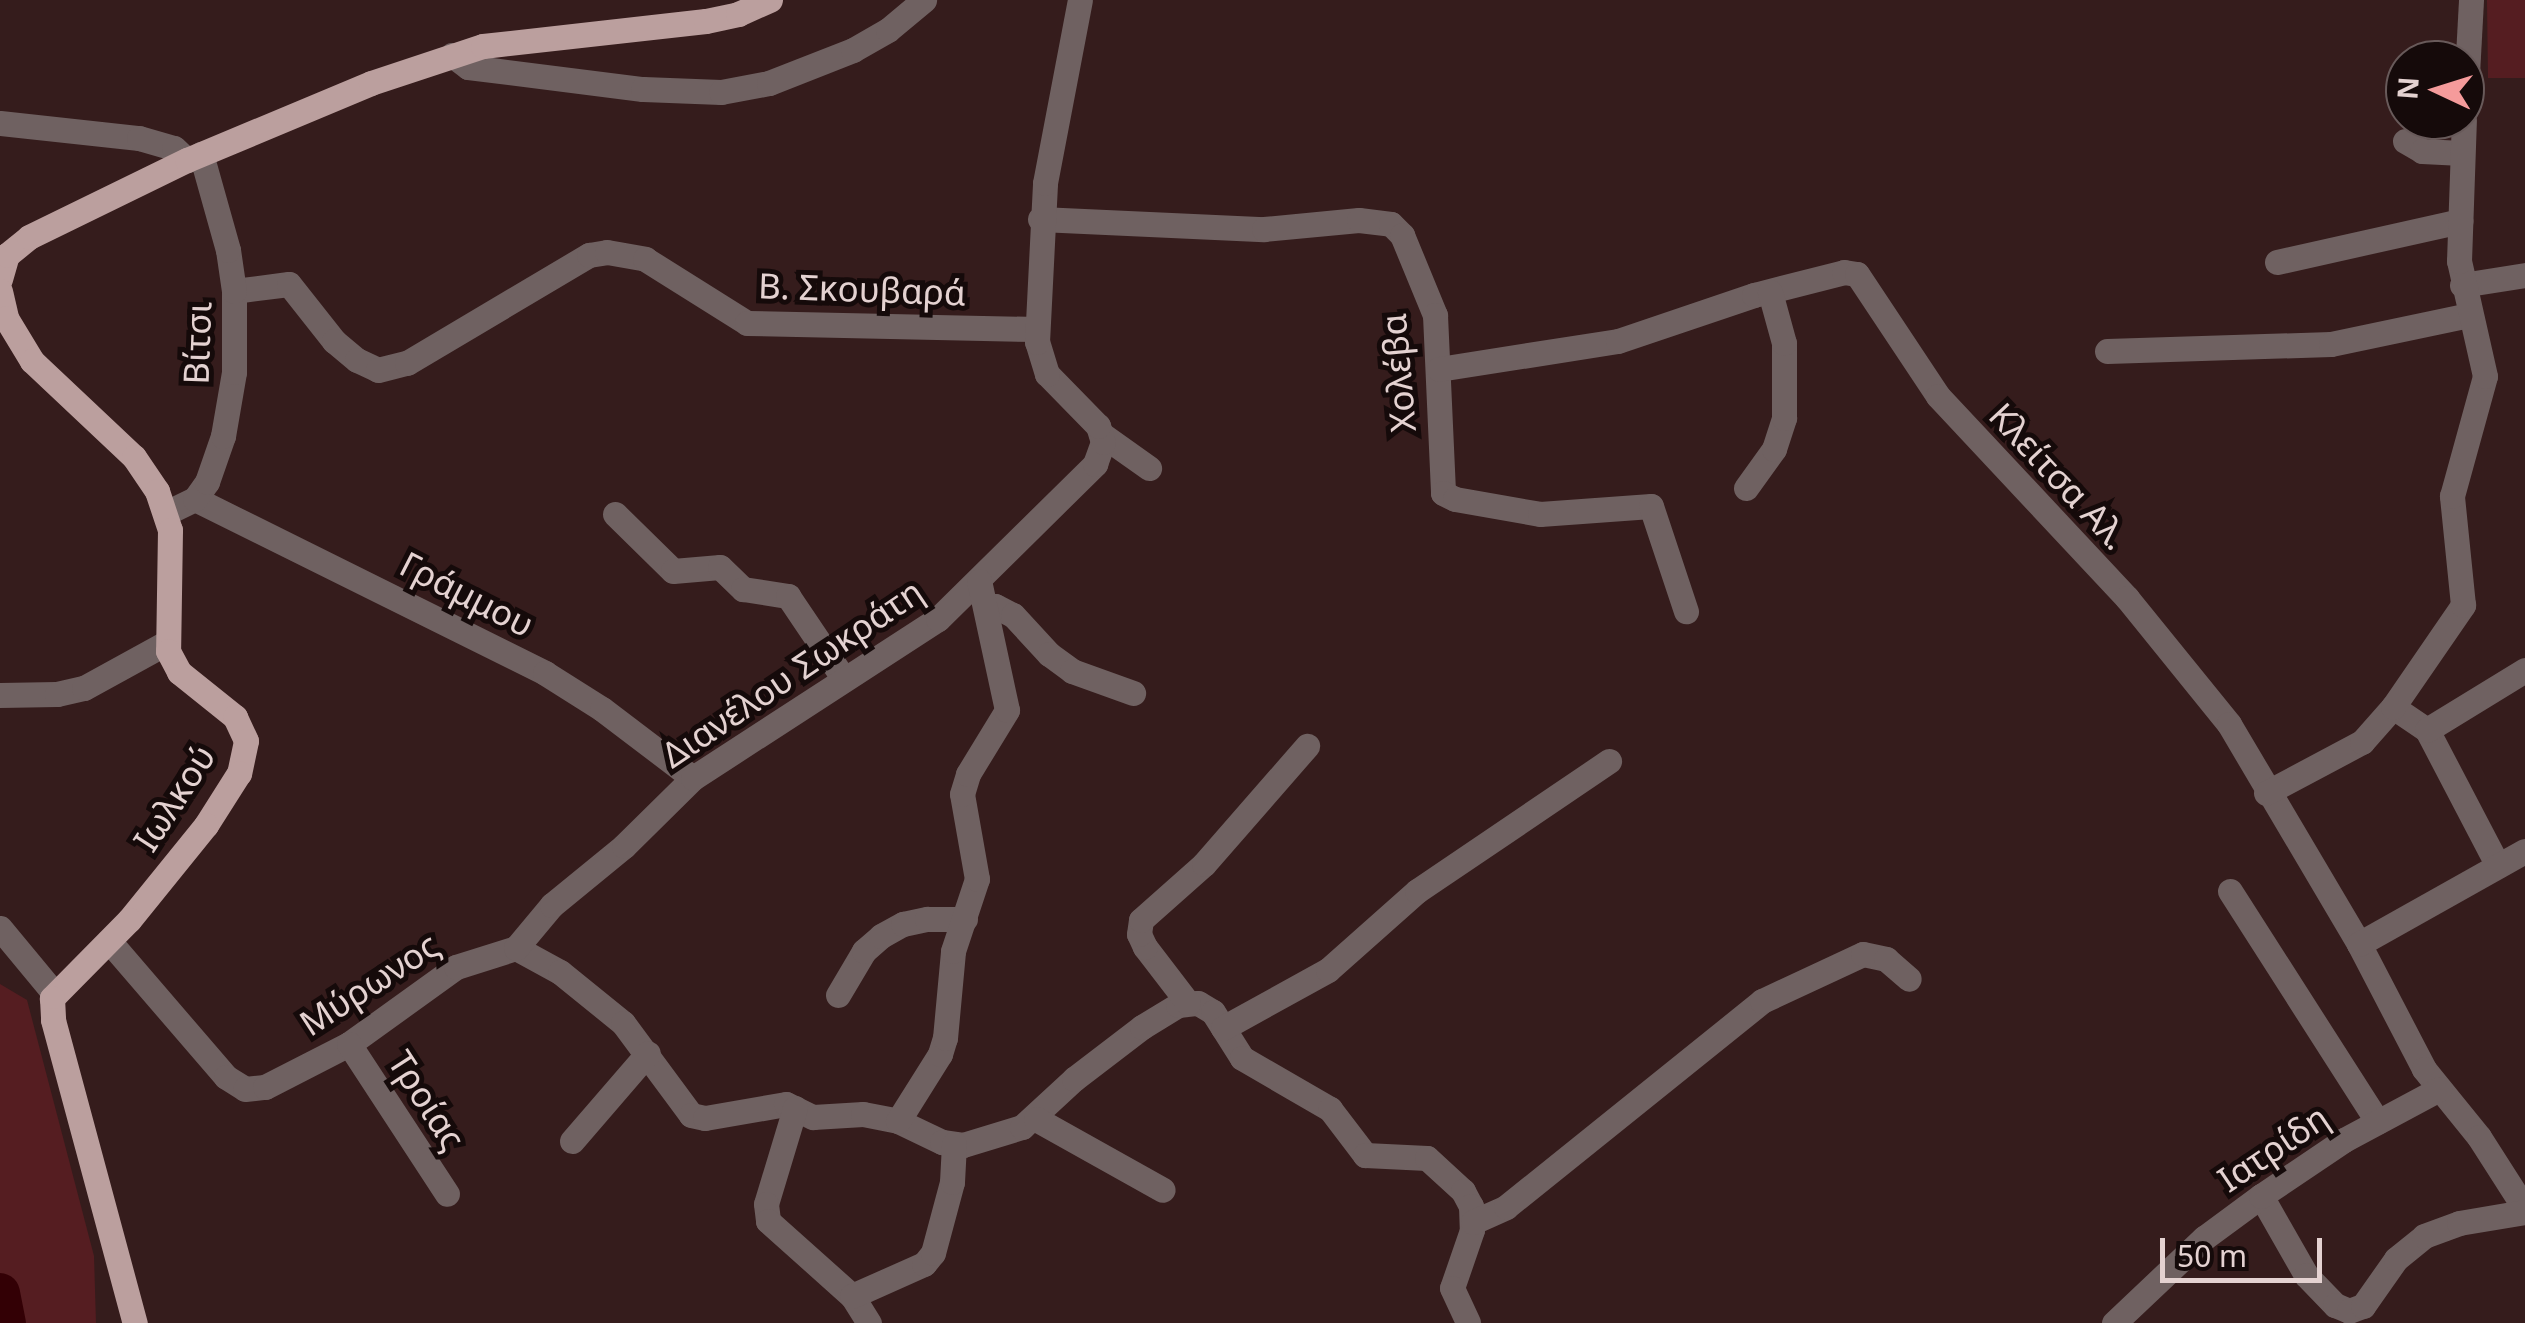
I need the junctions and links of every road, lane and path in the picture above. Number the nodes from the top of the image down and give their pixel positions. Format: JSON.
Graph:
{"nodes":[{"id":1,"x":770,"y":0,"type":"edge"},
{"id":2,"x":924,"y":0,"type":"edge"},
{"id":3,"x":1080,"y":0,"type":"edge"},
{"id":4,"x":2471,"y":0,"type":"edge"},
{"id":5,"x":2469,"y":40,"type":"edge"},
{"id":6,"x":452,"y":55,"type":"junction"},
{"id":7,"x":0,"y":123,"type":"edge"},
{"id":8,"x":2463,"y":140,"type":"edge"},
{"id":9,"x":2405,"y":142,"type":"dead end"},
{"id":10,"x":2462,"y":152,"type":"junction"},
{"id":11,"x":194,"y":157,"type":"junction"},
{"id":12,"x":1040,"y":220,"type":"junction"},
{"id":13,"x":2460,"y":221,"type":"junction"},
{"id":14,"x":2276,"y":262,"type":"dead end"},
{"id":15,"x":2525,"y":275,"type":"edge"},
{"id":16,"x":0,"y":279,"type":"edge"},
{"id":17,"x":2462,"y":285,"type":"junction"},
{"id":18,"x":0,"y":291,"type":"edge"},
{"id":19,"x":234,"y":292,"type":"junction"},
{"id":20,"x":1770,"y":292,"type":"junction"},
{"id":21,"x":2470,"y":316,"type":"junction"},
{"id":22,"x":1036,"y":328,"type":"junction"},
{"id":23,"x":2107,"y":351,"type":"dead end"},
{"id":24,"x":1439,"y":370,"type":"junction"},
{"id":25,"x":1101,"y":434,"type":"junction"},
{"id":26,"x":1149,"y":468,"type":"dead end"},
{"id":27,"x":1746,"y":488,"type":"dead end"},
{"id":28,"x":195,"y":498,"type":"junction"},
{"id":29,"x":166,"y":513,"type":"junction"},
{"id":30,"x":615,"y":514,"type":"dead end"},
{"id":31,"x":979,"y":581,"type":"junction"},
{"id":32,"x":986,"y":608,"type":"junction"},
{"id":33,"x":1686,"y":611,"type":"dead end"},
{"id":34,"x":166,"y":643,"type":"junction"},
{"id":35,"x":2525,"y":670,"type":"edge"},
{"id":36,"x":844,"y":679,"type":"junction"},
{"id":37,"x":1133,"y":693,"type":"dead end"},
{"id":38,"x":0,"y":694,"type":"edge"},
{"id":39,"x":2393,"y":706,"type":"junction"},
{"id":40,"x":2427,"y":730,"type":"junction"},
{"id":41,"x":1306,"y":746,"type":"dead end"},
{"id":42,"x":1609,"y":761,"type":"dead end"},
{"id":43,"x":693,"y":778,"type":"junction"},
{"id":44,"x":2266,"y":793,"type":"junction"},
{"id":45,"x":2525,"y":852,"type":"edge"},
{"id":46,"x":2498,"y":866,"type":"junction"},
{"id":47,"x":2230,"y":891,"type":"dead end"},
{"id":48,"x":966,"y":919,"type":"junction"},
{"id":49,"x":0,"y":928,"type":"edge"},
{"id":50,"x":108,"y":940,"type":"junction"},
{"id":51,"x":2359,"y":944,"type":"junction"},
{"id":52,"x":516,"y":948,"type":"junction"},
{"id":53,"x":26,"y":962,"type":"junction"},
{"id":54,"x":0,"y":969,"type":"edge"},
{"id":55,"x":1909,"y":979,"type":"dead end"},
{"id":56,"x":54,"y":993,"type":"junction"},
{"id":57,"x":838,"y":995,"type":"dead end"},
{"id":58,"x":1188,"y":1002,"type":"junction"},
{"id":59,"x":1223,"y":1028,"type":"junction"},
{"id":60,"x":349,"y":1044,"type":"junction"},
{"id":61,"x":648,"y":1052,"type":"junction"},
{"id":62,"x":2439,"y":1089,"type":"junction"},
{"id":63,"x":795,"y":1108,"type":"junction"},
{"id":64,"x":1036,"y":1119,"type":"junction"},
{"id":65,"x":898,"y":1121,"type":"junction"},
{"id":66,"x":2378,"y":1122,"type":"junction"},
{"id":67,"x":572,"y":1141,"type":"dead end"},
{"id":68,"x":954,"y":1144,"type":"junction"},
{"id":69,"x":1164,"y":1190,"type":"dead end"},
{"id":70,"x":447,"y":1194,"type":"dead end"},
{"id":71,"x":2260,"y":1196,"type":"junction"},
{"id":72,"x":2525,"y":1210,"type":"edge"},
{"id":73,"x":1473,"y":1222,"type":"junction"},
{"id":74,"x":852,"y":1296,"type":"junction"},
{"id":75,"x":135,"y":1323,"type":"edge"},
{"id":76,"x":869,"y":1323,"type":"edge"},
{"id":77,"x":1468,"y":1323,"type":"edge"},
{"id":78,"x":2114,"y":1323,"type":"edge"}],
"edges":[{"from":1,"to":6,"type":"main road"},
{"from":2,"to":6,"type":"street"},
{"from":3,"to":12,"type":"street"},
{"from":4,"to":5,"type":"street"},
{"from":6,"to":11,"type":"main road"},
{"from":7,"to":11,"type":"street"},
{"from":8,"to":10,"type":"street"},
{"from":9,"to":10,"type":"street"},
{"from":10,"to":13,"type":"street"},
{"from":11,"to":16,"type":"main road"},
{"from":11,"to":19,"type":"street","name":"Βίτσι"},
{"from":12,"to":22,"type":"street"},
{"from":12,"to":24,"type":"street","name":"Χολέβα"},
{"from":13,"to":14,"type":"street"},
{"from":13,"to":17,"type":"street"},
{"from":15,"to":17,"type":"street"},
{"from":17,"to":21,"type":"street"},
{"from":18,"to":29,"type":"main road"},
{"from":19,"to":22,"type":"street","name":"Β. Σκουβαρά"},
{"from":19,"to":28,"type":"street","name":"Βίτσι"},
{"from":20,"to":24,"type":"street","name":"Κλείτσα Αλ."},
{"from":20,"to":27,"type":"street"},
{"from":20,"to":44,"type":"street","name":"Κλείτσα Αλ."},
{"from":21,"to":23,"type":"street"},
{"from":21,"to":39,"type":"street"},
{"from":22,"to":25,"type":"street"},
{"from":24,"to":33,"type":"street","name":"Χολέβα"},
{"from":25,"to":26,"type":"street"},
{"from":25,"to":31,"type":"street","name":"Διανέλου Σωκράτη"},
{"from":28,"to":29,"type":"street"},
{"from":28,"to":43,"type":"street","name":"Γράμμου"},
{"from":29,"to":34,"type":"main road"},
{"from":30,"to":36,"type":"street"},
{"from":31,"to":32,"type":"street"},
{"from":31,"to":36,"type":"street","name":"Διανέλου Σωκράτη"},
{"from":32,"to":37,"type":"street"},
{"from":32,"to":48,"type":"street"},
{"from":34,"to":38,"type":"street"},
{"from":34,"to":50,"type":"main road","name":"Ιωλκού"},
{"from":35,"to":40,"type":"street"},
{"from":36,"to":43,"type":"street","name":"Διανέλου Σωκράτη"},
{"from":39,"to":40,"type":"street"},
{"from":39,"to":44,"type":"street"},
{"from":40,"to":46,"type":"street"},
{"from":41,"to":58,"type":"street"},
{"from":42,"to":59,"type":"street"},
{"from":43,"to":52,"type":"street","name":"Διανέλου Σωκράτη"},
{"from":44,"to":51,"type":"street","name":"Κλείτσα Αλ."},
{"from":45,"to":46,"type":"street"},
{"from":46,"to":51,"type":"street"},
{"from":47,"to":66,"type":"street"},
{"from":48,"to":57,"type":"street"},
{"from":48,"to":65,"type":"street"},
{"from":49,"to":53,"type":"street"},
{"from":50,"to":56,"type":"main road","name":"Ιωλκού"},
{"from":50,"to":60,"type":"street","name":"Μύρωνος"},
{"from":51,"to":62,"type":"street","name":"Κλείτσα Αλ."},
{"from":52,"to":60,"type":"street","name":"Μύρωνος"},
{"from":52,"to":61,"type":"street"},
{"from":53,"to":54,"type":"street"},
{"from":53,"to":56,"type":"street"},
{"from":55,"to":73,"type":"street"},
{"from":56,"to":75,"type":"main road"},
{"from":58,"to":59,"type":"street"},
{"from":58,"to":64,"type":"street"},
{"from":59,"to":73,"type":"street"},
{"from":60,"to":70,"type":"street","name":"Τροίας"},
{"from":61,"to":63,"type":"street"},
{"from":61,"to":67,"type":"street"},
{"from":62,"to":66,"type":"street","name":"Ιατρίδη"},
{"from":62,"to":72,"type":"street","name":"Κλείτσα Αλ."},
{"from":63,"to":65,"type":"street"},
{"from":63,"to":74,"type":"street"},
{"from":64,"to":68,"type":"street"},
{"from":64,"to":69,"type":"street"},
{"from":65,"to":68,"type":"street"},
{"from":66,"to":71,"type":"street","name":"Ιατρίδη"},
{"from":68,"to":74,"type":"street"},
{"from":71,"to":72,"type":"street"},
{"from":71,"to":78,"type":"street","name":"Ιατρίδη"},
{"from":73,"to":77,"type":"street"},
{"from":74,"to":76,"type":"street"}]}
